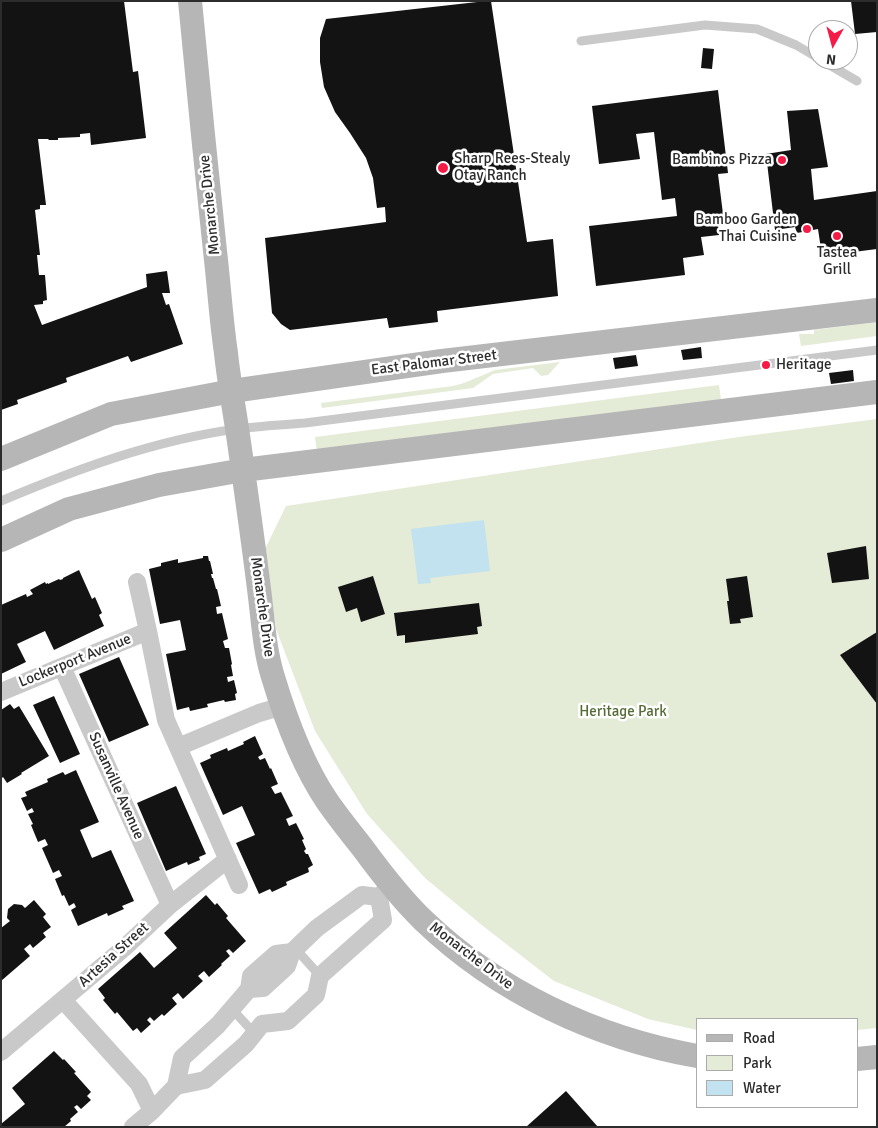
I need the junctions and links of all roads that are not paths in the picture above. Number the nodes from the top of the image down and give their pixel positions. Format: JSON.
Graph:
{"nodes":[{"id":1,"x":190,"y":1,"type":"edge"},
{"id":2,"x":581,"y":41,"type":"dead end"},
{"id":3,"x":808,"y":52,"type":"edge"},
{"id":4,"x":838,"y":70,"type":"edge"},
{"id":5,"x":857,"y":81,"type":"dead end"},
{"id":6,"x":877,"y":310,"type":"edge"},
{"id":7,"x":877,"y":350,"type":"edge"},
{"id":8,"x":232,"y":391,"type":"junction"},
{"id":9,"x":877,"y":392,"type":"edge"},
{"id":10,"x":237,"y":429,"type":"junction"},
{"id":11,"x":1,"y":459,"type":"edge"},
{"id":12,"x":243,"y":470,"type":"junction"},
{"id":13,"x":1,"y":501,"type":"edge"},
{"id":14,"x":1,"y":540,"type":"edge"},
{"id":15,"x":136,"y":582,"type":"dead end"},
{"id":16,"x":148,"y":631,"type":"junction"},
{"id":17,"x":62,"y":667,"type":"junction"},
{"id":18,"x":1,"y":692,"type":"edge"},
{"id":19,"x":282,"y":706,"type":"junction"},
{"id":20,"x":178,"y":748,"type":"junction"},
{"id":21,"x":228,"y":859,"type":"junction"},
{"id":22,"x":239,"y":885,"type":"dead end"},
{"id":23,"x":385,"y":891,"type":"junction"},
{"id":24,"x":170,"y":905,"type":"junction"},
{"id":25,"x":293,"y":950,"type":"junction"},
{"id":26,"x":320,"y":976,"type":"junction"},
{"id":27,"x":63,"y":1000,"type":"junction"},
{"id":28,"x":232,"y":1009,"type":"junction"},
{"id":29,"x":254,"y":1034,"type":"junction"},
{"id":30,"x":1,"y":1052,"type":"edge"},
{"id":31,"x":696,"y":1056,"type":"edge"},
{"id":32,"x":877,"y":1057,"type":"edge"},
{"id":33,"x":858,"y":1059,"type":"edge"},
{"id":34,"x":176,"y":1086,"type":"junction"},
{"id":35,"x":152,"y":1111,"type":"junction"},
{"id":36,"x":134,"y":1127,"type":"edge"}],
"edges":[{"from":1,"to":8,"type":"main road","name":"Monarche Drive"},
{"from":2,"to":3,"type":"lane"},
{"from":4,"to":5,"type":"lane"},
{"from":6,"to":8,"type":"main road","name":"East Palomar Street"},
{"from":7,"to":10,"type":"lane"},
{"from":8,"to":10,"type":"main road","name":"Monarche Drive"},
{"from":8,"to":11,"type":"main road","name":"East Palomar Street"},
{"from":9,"to":12,"type":"main road"},
{"from":10,"to":12,"type":"main road","name":"Monarche Drive"},
{"from":10,"to":13,"type":"lane"},
{"from":12,"to":14,"type":"main road"},
{"from":12,"to":19,"type":"main road","name":"Monarche Drive"},
{"from":15,"to":16,"type":"street"},
{"from":16,"to":17,"type":"street","name":"Lockerport Avenue"},
{"from":16,"to":20,"type":"street"},
{"from":17,"to":18,"type":"street","name":"Lockerport Avenue"},
{"from":17,"to":24,"type":"street","name":"Susanville Avenue"},
{"from":19,"to":20,"type":"street"},
{"from":19,"to":23,"type":"main road","name":"Monarche Drive"},
{"from":20,"to":21,"type":"street"},
{"from":21,"to":22,"type":"street"},
{"from":21,"to":24,"type":"street","name":"Artesia Street"},
{"from":23,"to":25,"type":"street"},
{"from":23,"to":26,"type":"street"},
{"from":23,"to":31,"type":"main road","name":"Monarche Drive"},
{"from":24,"to":27,"type":"street","name":"Artesia Street"},
{"from":25,"to":26,"type":"lane"},
{"from":25,"to":28,"type":"street"},
{"from":26,"to":29,"type":"street"},
{"from":27,"to":30,"type":"street","name":"Artesia Street"},
{"from":27,"to":35,"type":"street"},
{"from":28,"to":29,"type":"lane"},
{"from":28,"to":34,"type":"street"},
{"from":29,"to":34,"type":"street"},
{"from":32,"to":33,"type":"main road"},
{"from":34,"to":35,"type":"street"},
{"from":35,"to":36,"type":"street"}]}
